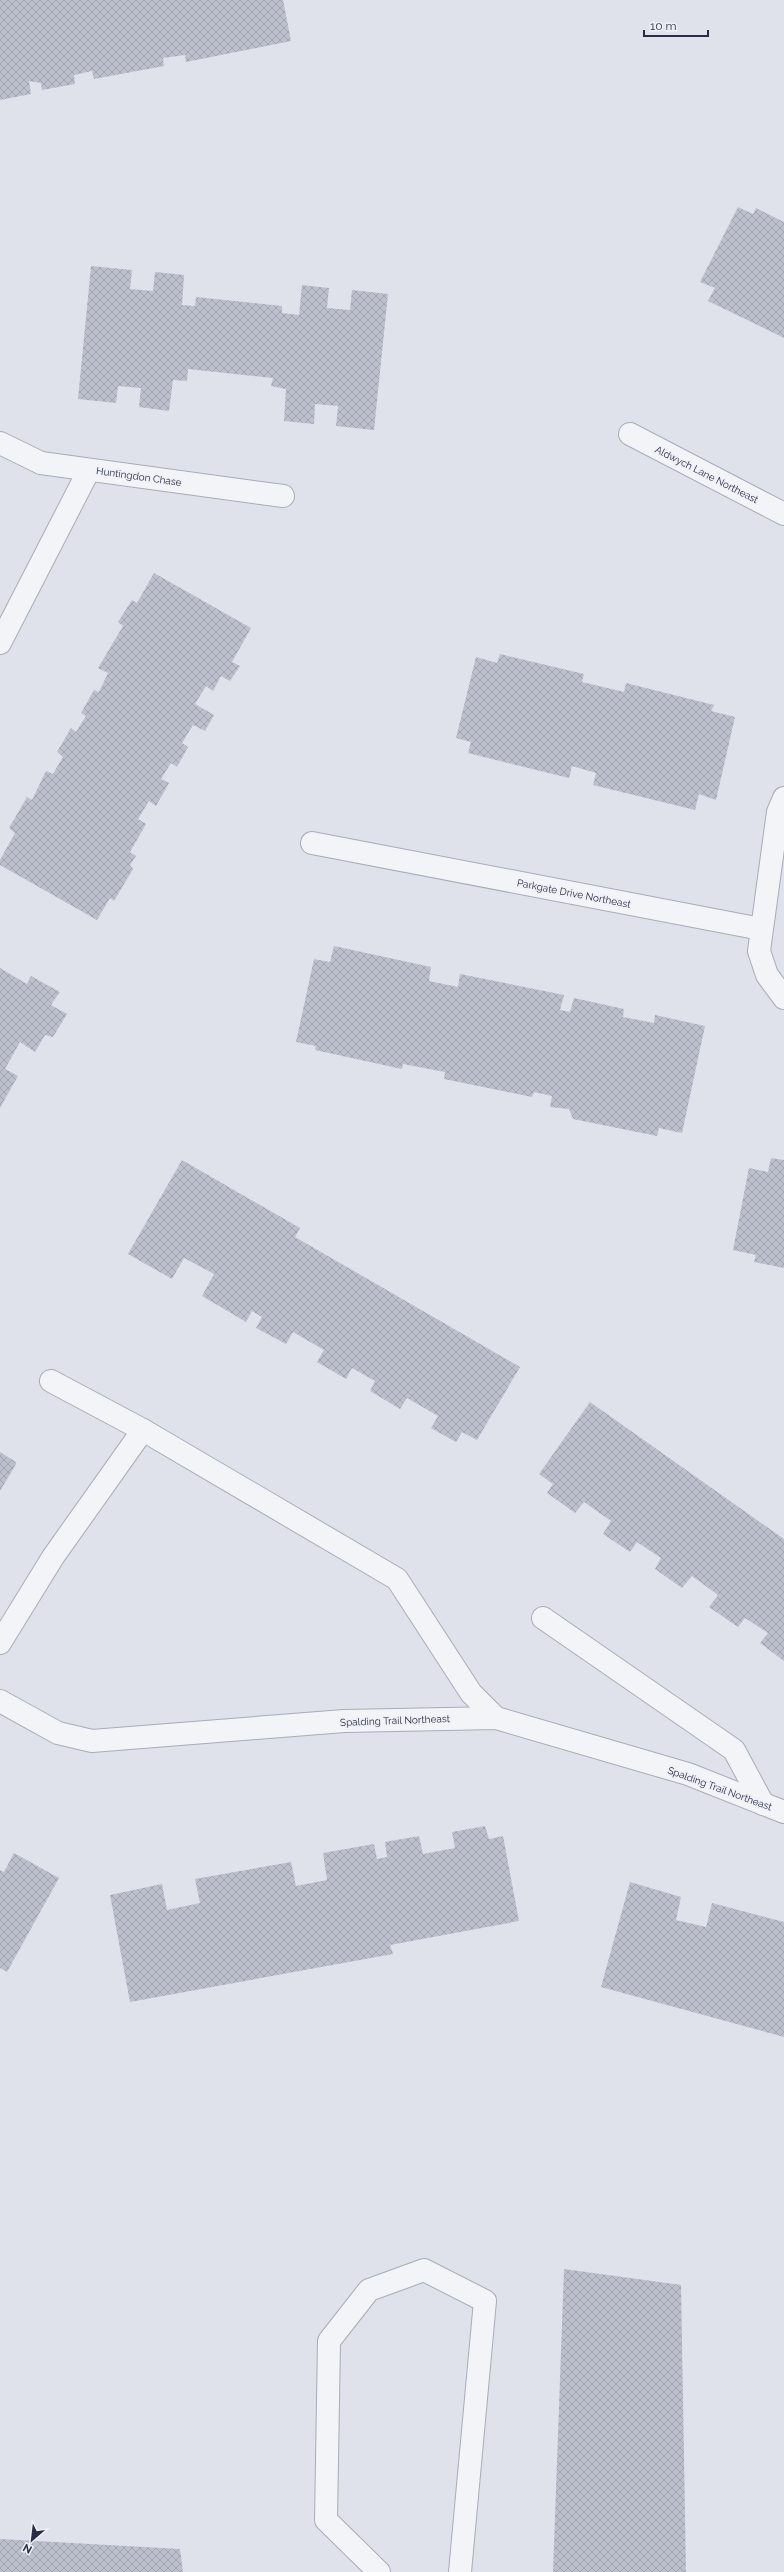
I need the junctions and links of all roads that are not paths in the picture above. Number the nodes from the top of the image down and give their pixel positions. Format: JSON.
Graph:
{"nodes":[{"id":1,"x":630,"y":434,"type":"dead end"},
{"id":2,"x":0,"y":443,"type":"edge"},
{"id":3,"x":90,"y":470,"type":"junction"},
{"id":4,"x":283,"y":496,"type":"dead end"},
{"id":5,"x":784,"y":514,"type":"edge"},
{"id":6,"x":0,"y":643,"type":"edge"},
{"id":7,"x":784,"y":798,"type":"edge"},
{"id":8,"x":312,"y":843,"type":"dead end"},
{"id":9,"x":761,"y":929,"type":"junction"},
{"id":10,"x":784,"y":998,"type":"edge"},
{"id":11,"x":51,"y":1381,"type":"dead end"},
{"id":12,"x":143,"y":1430,"type":"junction"},
{"id":13,"x":543,"y":1618,"type":"dead end"},
{"id":14,"x":0,"y":1643,"type":"edge"},
{"id":15,"x":0,"y":1701,"type":"edge"},
{"id":16,"x":496,"y":1718,"type":"junction"},
{"id":17,"x":763,"y":1804,"type":"junction"},
{"id":18,"x":784,"y":1812,"type":"edge"},
{"id":19,"x":379,"y":2572,"type":"edge"},
{"id":20,"x":460,"y":2572,"type":"edge"}],
"edges":[{"from":1,"to":5,"type":"street","name":"Aldwych Lane Northeast"},
{"from":2,"to":3,"type":"street","name":"Huntingdon Chase"},
{"from":3,"to":4,"type":"street","name":"Huntingdon Chase"},
{"from":3,"to":6,"type":"street"},
{"from":7,"to":9,"type":"street"},
{"from":8,"to":9,"type":"street","name":"Parkgate Drive Northeast"},
{"from":9,"to":10,"type":"street"},
{"from":11,"to":12,"type":"street"},
{"from":12,"to":14,"type":"street"},
{"from":12,"to":16,"type":"street"},
{"from":13,"to":17,"type":"street"},
{"from":15,"to":16,"type":"street","name":"Spalding Trail Northeast"},
{"from":16,"to":17,"type":"street","name":"Spalding Trail Northeast"},
{"from":17,"to":18,"type":"street","name":"Spalding Trail Northeast"},
{"from":19,"to":20,"type":"street"}]}
